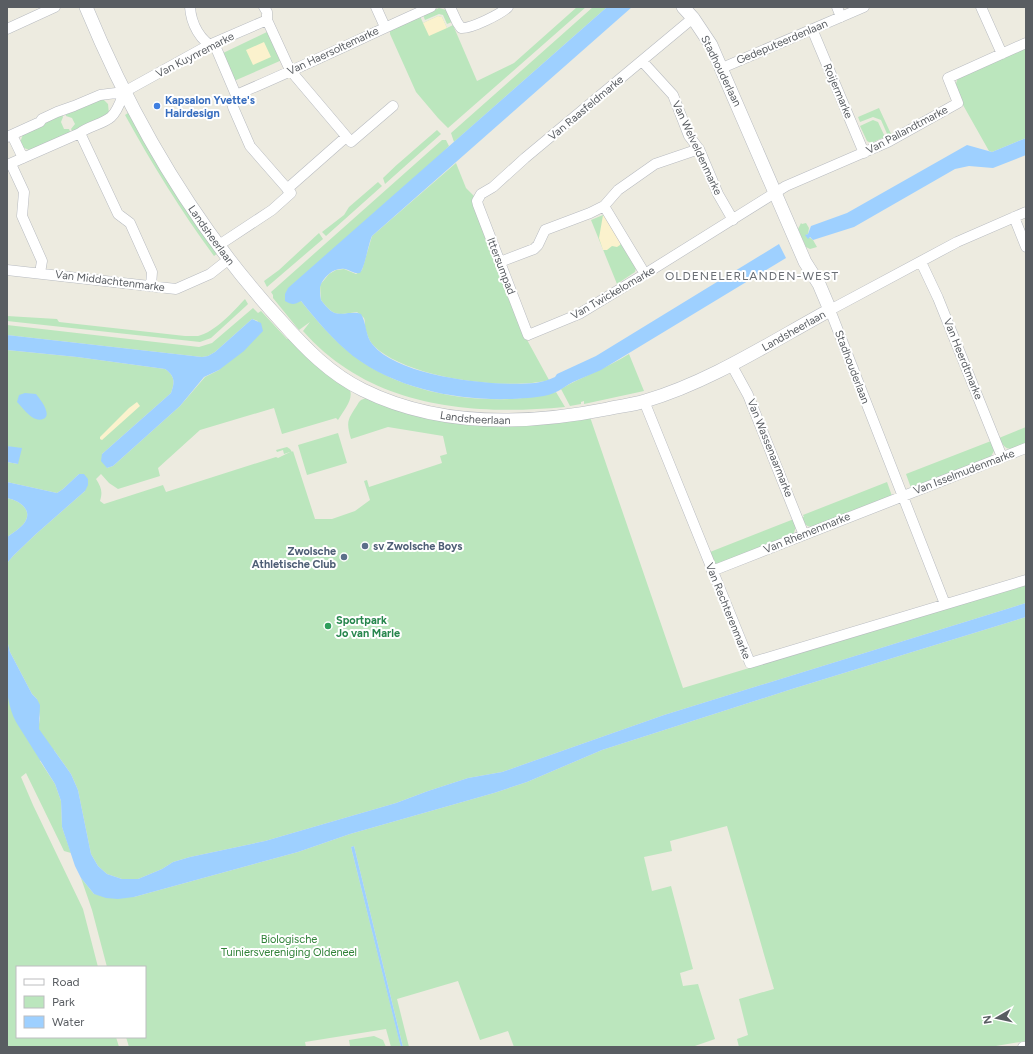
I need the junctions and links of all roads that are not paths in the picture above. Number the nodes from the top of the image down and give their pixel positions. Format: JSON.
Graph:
{"nodes":[{"id":1,"x":55,"y":7,"type":"edge"},
{"id":2,"x":86,"y":7,"type":"edge"},
{"id":3,"x":190,"y":7,"type":"edge"},
{"id":4,"x":264,"y":7,"type":"edge"},
{"id":5,"x":376,"y":7,"type":"edge"},
{"id":6,"x":431,"y":7,"type":"edge"},
{"id":7,"x":450,"y":7,"type":"edge"},
{"id":8,"x":508,"y":7,"type":"edge"},
{"id":9,"x":683,"y":7,"type":"edge"},
{"id":10,"x":836,"y":7,"type":"edge"},
{"id":11,"x":864,"y":7,"type":"edge"},
{"id":12,"x":981,"y":7,"type":"edge"},
{"id":13,"x":841,"y":17,"type":"junction"},
{"id":14,"x":693,"y":18,"type":"junction"},
{"id":15,"x":267,"y":20,"type":"junction"},
{"id":16,"x":385,"y":27,"type":"junction"},
{"id":17,"x":7,"y":29,"type":"edge"},
{"id":18,"x":812,"y":29,"type":"junction"},
{"id":19,"x":1026,"y":43,"type":"edge"},
{"id":20,"x":209,"y":45,"type":"junction"},
{"id":21,"x":1002,"y":54,"type":"junction"},
{"id":22,"x":642,"y":61,"type":"junction"},
{"id":23,"x":722,"y":68,"type":"junction"},
{"id":24,"x":290,"y":70,"type":"junction"},
{"id":25,"x":124,"y":92,"type":"junction"},
{"id":26,"x":100,"y":95,"type":"junction"},
{"id":27,"x":236,"y":95,"type":"junction"},
{"id":28,"x":393,"y":106,"type":"dead end"},
{"id":29,"x":111,"y":117,"type":"junction"},
{"id":30,"x":80,"y":134,"type":"junction"},
{"id":31,"x":9,"y":136,"type":"edge"},
{"id":32,"x":346,"y":137,"type":"junction"},
{"id":33,"x":699,"y":148,"type":"junction"},
{"id":34,"x":864,"y":153,"type":"junction"},
{"id":35,"x":23,"y":158,"type":"junction"},
{"id":36,"x":9,"y":164,"type":"edge"},
{"id":37,"x":288,"y":189,"type":"junction"},
{"id":38,"x":775,"y":193,"type":"junction"},
{"id":39,"x":479,"y":197,"type":"joint"},
{"id":40,"x":604,"y":206,"type":"junction"},
{"id":41,"x":1026,"y":212,"type":"edge"},
{"id":42,"x":1014,"y":217,"type":"junction"},
{"id":43,"x":733,"y":220,"type":"junction"},
{"id":44,"x":219,"y":245,"type":"junction"},
{"id":45,"x":1026,"y":247,"type":"edge"},
{"id":46,"x":229,"y":259,"type":"junction"},
{"id":47,"x":500,"y":262,"type":"junction"},
{"id":48,"x":921,"y":262,"type":"junction"},
{"id":49,"x":7,"y":270,"type":"edge"},
{"id":50,"x":40,"y":273,"type":"junction"},
{"id":51,"x":645,"y":274,"type":"junction"},
{"id":52,"x":152,"y":286,"type":"junction"},
{"id":53,"x":830,"y":310,"type":"junction"},
{"id":54,"x":528,"y":335,"type":"joint"},
{"id":55,"x":731,"y":364,"type":"junction"},
{"id":56,"x":644,"y":401,"type":"junction"},
{"id":57,"x":1026,"y":448,"type":"edge"},
{"id":58,"x":1002,"y":457,"type":"junction"},
{"id":59,"x":902,"y":496,"type":"junction"},
{"id":60,"x":804,"y":535,"type":"junction"},
{"id":61,"x":712,"y":571,"type":"junction"},
{"id":62,"x":1026,"y":580,"type":"edge"},
{"id":63,"x":945,"y":604,"type":"junction"}],
"edges":[{"from":1,"to":17,"type":"street"},
{"from":2,"to":25,"type":"street","name":"Landsheerlaan"},
{"from":3,"to":20,"type":"street"},
{"from":4,"to":15,"type":"street"},
{"from":5,"to":16,"type":"street"},
{"from":6,"to":16,"type":"street","name":"Van Haersoltemarke"},
{"from":7,"to":8,"type":"street"},
{"from":9,"to":14,"type":"street","name":"Stadhouderlaan"},
{"from":10,"to":13,"type":"street"},
{"from":11,"to":13,"type":"street","name":"Gedeputeerdenlaan"},
{"from":12,"to":21,"type":"street"},
{"from":13,"to":18,"type":"street","name":"Gedeputeerdenlaan"},
{"from":14,"to":22,"type":"street","name":"Van Raasfeldmarke"},
{"from":14,"to":23,"type":"street","name":"Stadhouderlaan"},
{"from":15,"to":20,"type":"street","name":"Van Kuynremarke"},
{"from":15,"to":24,"type":"street"},
{"from":16,"to":24,"type":"street","name":"Van Haersoltemarke"},
{"from":18,"to":23,"type":"street","name":"Gedeputeerdenlaan"},
{"from":18,"to":34,"type":"street","name":"Roijermarke"},
{"from":19,"to":21,"type":"street","name":"Van Pallandtmarke"},
{"from":20,"to":25,"type":"street","name":"Van Kuynremarke"},
{"from":20,"to":27,"type":"street"},
{"from":21,"to":34,"type":"street","name":"Van Pallandtmarke"},
{"from":22,"to":33,"type":"street","name":"Van Welveldenmarke"},
{"from":22,"to":39,"type":"street","name":"Van Raasfeldmarke"},
{"from":23,"to":38,"type":"street","name":"Stadhouderlaan"},
{"from":24,"to":27,"type":"street","name":"Van Haersoltemarke"},
{"from":24,"to":32,"type":"street"},
{"from":25,"to":26,"type":"street"},
{"from":25,"to":29,"type":"street"},
{"from":25,"to":44,"type":"street","name":"Landsheerlaan"},
{"from":26,"to":29,"type":"street"},
{"from":26,"to":31,"type":"street"},
{"from":27,"to":37,"type":"street"},
{"from":28,"to":32,"type":"street"},
{"from":29,"to":30,"type":"street"},
{"from":30,"to":35,"type":"street"},
{"from":30,"to":52,"type":"street"},
{"from":31,"to":35,"type":"street"},
{"from":32,"to":37,"type":"street"},
{"from":33,"to":40,"type":"street"},
{"from":33,"to":43,"type":"street","name":"Van Welveldenmarke"},
{"from":34,"to":38,"type":"street","name":"Van Pallandtmarke"},
{"from":35,"to":36,"type":"street"},
{"from":36,"to":50,"type":"street"},
{"from":37,"to":44,"type":"street"},
{"from":38,"to":43,"type":"street","name":"Van Twickelomarke"},
{"from":38,"to":53,"type":"street","name":"Stadhouderlaan"},
{"from":39,"to":47,"type":"street","name":"Ittersumpad"},
{"from":40,"to":47,"type":"street"},
{"from":40,"to":51,"type":"street"},
{"from":41,"to":42,"type":"street","name":"Landsheerlaan"},
{"from":42,"to":45,"type":"street"},
{"from":42,"to":48,"type":"street","name":"Landsheerlaan"},
{"from":43,"to":51,"type":"street","name":"Van Twickelomarke"},
{"from":44,"to":46,"type":"street","name":"Landsheerlaan"},
{"from":46,"to":52,"type":"street","name":"Van Middachtenmarke"},
{"from":46,"to":56,"type":"street","name":"Landsheerlaan"},
{"from":47,"to":54,"type":"street","name":"Ittersumpad"},
{"from":48,"to":53,"type":"street","name":"Landsheerlaan"},
{"from":48,"to":58,"type":"street","name":"Van Heerdtmarke"},
{"from":49,"to":50,"type":"street","name":"Van Middachtenmarke"},
{"from":50,"to":52,"type":"street","name":"Van Middachtenmarke"},
{"from":51,"to":54,"type":"street","name":"Van Twickelomarke"},
{"from":53,"to":55,"type":"street","name":"Landsheerlaan"},
{"from":53,"to":59,"type":"street","name":"Stadhouderlaan"},
{"from":55,"to":56,"type":"street","name":"Landsheerlaan"},
{"from":55,"to":60,"type":"street","name":"Van Wassenaarmarke"},
{"from":56,"to":61,"type":"street","name":"Van Rechterenmarke"},
{"from":57,"to":58,"type":"street","name":"Van Isselmudenmarke"},
{"from":58,"to":59,"type":"street","name":"Van Isselmudenmarke"},
{"from":59,"to":60,"type":"street","name":"Van Rhemenmarke"},
{"from":59,"to":63,"type":"street","name":"Stadhouderlaan"},
{"from":60,"to":61,"type":"street","name":"Van Rhemenmarke"},
{"from":61,"to":63,"type":"street","name":"Van Rechterenmarke"},
{"from":62,"to":63,"type":"street","name":"Van Rechterenmarke"}]}
